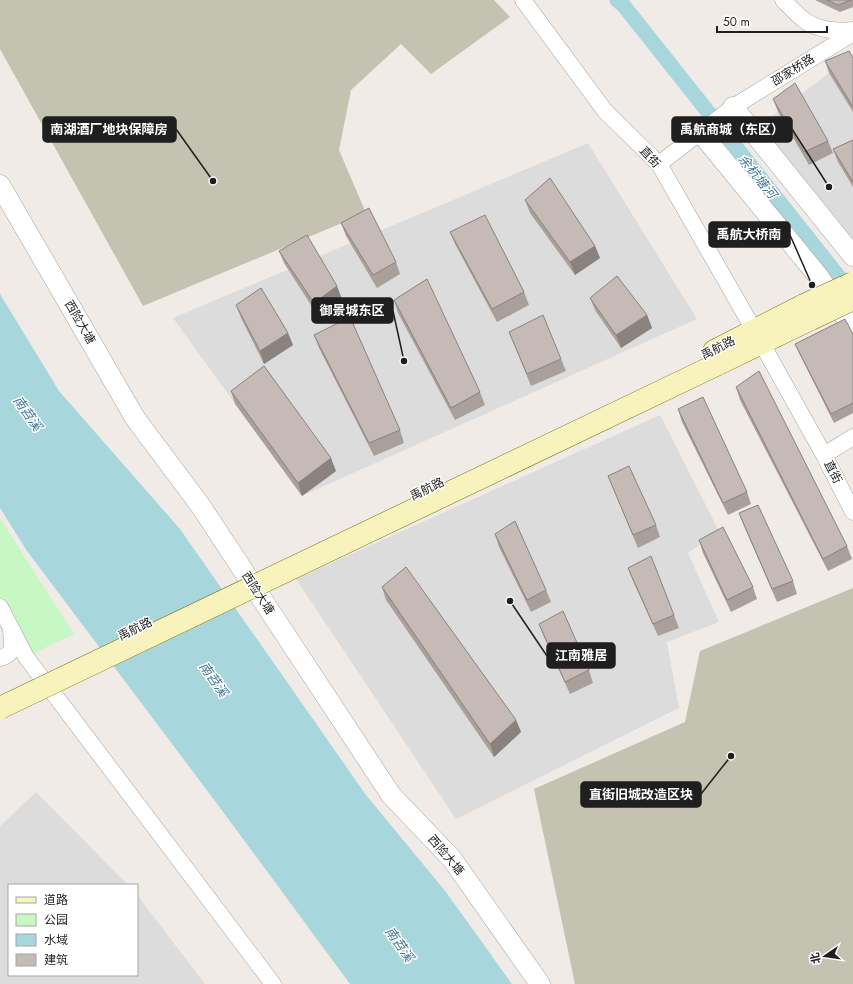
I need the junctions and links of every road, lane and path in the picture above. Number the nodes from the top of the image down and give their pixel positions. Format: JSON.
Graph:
{"nodes":[{"id":1,"x":523,"y":0,"type":"edge"},
{"id":2,"x":783,"y":0,"type":"edge"},
{"id":3,"x":853,"y":31,"type":"edge"},
{"id":4,"x":733,"y":107,"type":"junction"},
{"id":5,"x":701,"y":133,"type":"junction"},
{"id":6,"x":659,"y":164,"type":"junction"},
{"id":7,"x":0,"y":185,"type":"edge"},
{"id":8,"x":853,"y":256,"type":"edge"},
{"id":9,"x":853,"y":283,"type":"edge"},
{"id":10,"x":853,"y":299,"type":"edge"},
{"id":11,"x":807,"y":312,"type":"junction"},
{"id":12,"x":853,"y":328,"type":"edge"},
{"id":13,"x":758,"y":336,"type":"junction"},
{"id":14,"x":713,"y":359,"type":"junction"},
{"id":15,"x":853,"y":437,"type":"edge"},
{"id":16,"x":824,"y":455,"type":"junction"},
{"id":17,"x":853,"y":512,"type":"edge"},
{"id":18,"x":0,"y":607,"type":"edge"},
{"id":19,"x":11,"y":629,"type":"junction"},
{"id":20,"x":0,"y":658,"type":"edge"},
{"id":21,"x":0,"y":694,"type":"edge"},
{"id":22,"x":0,"y":708,"type":"edge"},
{"id":23,"x":273,"y":984,"type":"edge"},
{"id":24,"x":540,"y":984,"type":"edge"}],
"edges":[{"from":1,"to":6,"type":"street","name":"直街"},
{"from":2,"to":3,"type":"street"},
{"from":3,"to":4,"type":"street","name":"邵家桥路"},
{"from":4,"to":5,"type":"street","name":"邵家桥路"},
{"from":4,"to":8,"type":"street"},
{"from":5,"to":6,"type":"street","name":"邵家桥路"},
{"from":5,"to":12,"type":"street"},
{"from":6,"to":13,"type":"street","name":"直街"},
{"from":7,"to":24,"type":"street","name":"西险大塘"},
{"from":9,"to":11,"type":"main road","bridge":true},
{"from":10,"to":11,"type":"main road","bridge":true},
{"from":11,"to":13,"type":"main road","name":"禹航路"},
{"from":13,"to":14,"type":"main road","name":"禹航路"},
{"from":13,"to":16,"type":"street","name":"直街"},
{"from":14,"to":21,"type":"main road","name":"禹航路"},
{"from":14,"to":22,"type":"main road","bridge":true},
{"from":15,"to":16,"type":"street"},
{"from":16,"to":17,"type":"street","name":"直街"},
{"from":18,"to":19,"type":"street"},
{"from":19,"to":20,"type":"street"},
{"from":19,"to":23,"type":"street"}]}
